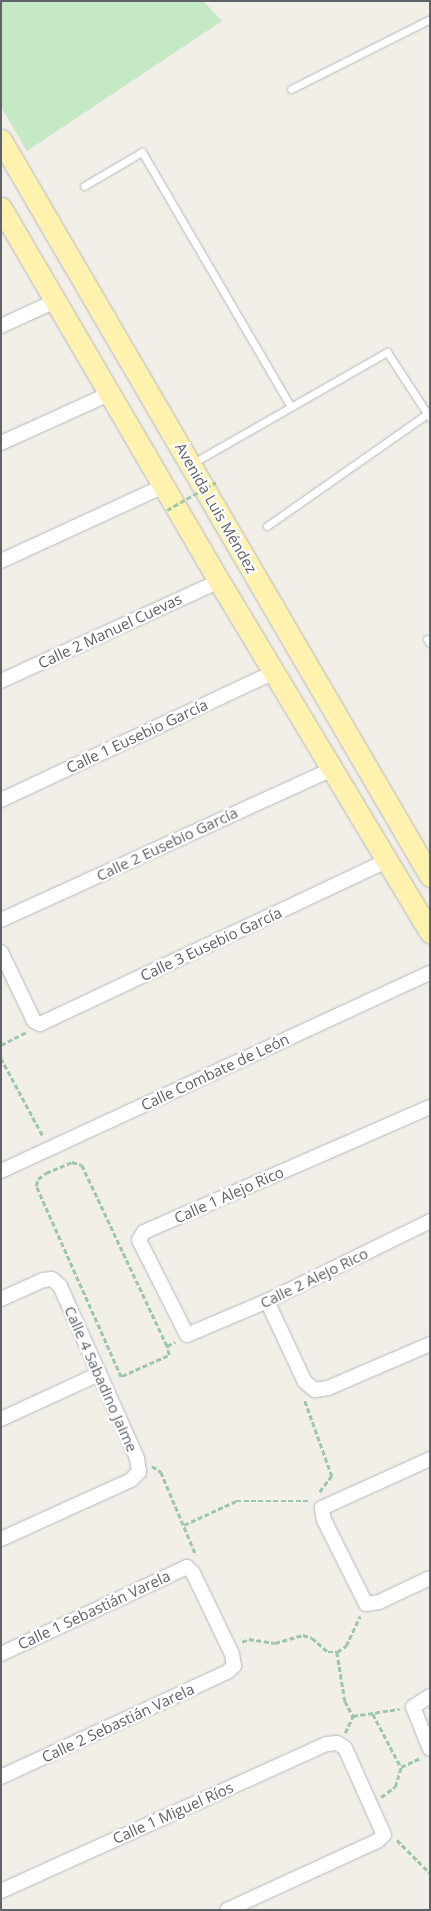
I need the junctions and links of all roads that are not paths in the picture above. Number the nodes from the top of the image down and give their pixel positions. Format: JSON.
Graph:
{"nodes":[{"id":1,"x":430,"y":19,"type":"edge"},
{"id":2,"x":291,"y":88,"type":"dead end"},
{"id":3,"x":1,"y":140,"type":"edge"},
{"id":4,"x":84,"y":186,"type":"dead end"},
{"id":5,"x":1,"y":208,"type":"edge"},
{"id":6,"x":55,"y":301,"type":"junction"},
{"id":7,"x":1,"y":326,"type":"edge"},
{"id":8,"x":109,"y":394,"type":"junction"},
{"id":9,"x":291,"y":407,"type":"junction"},
{"id":10,"x":428,"y":416,"type":"edge"},
{"id":11,"x":1,"y":443,"type":"edge"},
{"id":12,"x":190,"y":465,"type":"junction"},
{"id":13,"x":164,"y":486,"type":"junction"},
{"id":14,"x":267,"y":526,"type":"dead end"},
{"id":15,"x":1,"y":561,"type":"edge"},
{"id":16,"x":219,"y":581,"type":"junction"},
{"id":17,"x":274,"y":672,"type":"junction"},
{"id":18,"x":1,"y":681,"type":"edge"},
{"id":19,"x":332,"y":769,"type":"junction"},
{"id":20,"x":1,"y":800,"type":"edge"},
{"id":21,"x":388,"y":861,"type":"junction"},
{"id":22,"x":430,"y":876,"type":"edge"},
{"id":23,"x":1,"y":920,"type":"edge"},
{"id":24,"x":430,"y":932,"type":"edge"},
{"id":25,"x":1,"y":952,"type":"edge"},
{"id":26,"x":430,"y":973,"type":"edge"},
{"id":27,"x":430,"y":1107,"type":"edge"},
{"id":28,"x":1,"y":1171,"type":"edge"},
{"id":29,"x":430,"y":1221,"type":"edge"},
{"id":30,"x":1,"y":1299,"type":"edge"},
{"id":31,"x":267,"y":1301,"type":"junction"},
{"id":32,"x":197,"y":1332,"type":"joint"},
{"id":33,"x":430,"y":1344,"type":"edge"},
{"id":34,"x":101,"y":1380,"type":"junction"},
{"id":35,"x":1,"y":1420,"type":"edge"},
{"id":36,"x":430,"y":1459,"type":"edge"},
{"id":37,"x":1,"y":1539,"type":"edge"},
{"id":38,"x":430,"y":1578,"type":"edge"},
{"id":39,"x":1,"y":1654,"type":"edge"},
{"id":40,"x":234,"y":1666,"type":"joint"},
{"id":41,"x":430,"y":1696,"type":"edge"},
{"id":42,"x":426,"y":1753,"type":"edge"},
{"id":43,"x":1,"y":1777,"type":"edge"},
{"id":44,"x":1,"y":1891,"type":"edge"},
{"id":45,"x":227,"y":1910,"type":"edge"}],
"edges":[{"from":1,"to":2,"type":"lane"},
{"from":3,"to":12,"type":"main road","name":"Avenida Luis Méndez"},
{"from":4,"to":9,"type":"lane"},
{"from":5,"to":6,"type":"main road"},
{"from":6,"to":7,"type":"street"},
{"from":6,"to":8,"type":"main road"},
{"from":8,"to":11,"type":"street"},
{"from":8,"to":13,"type":"main road"},
{"from":9,"to":10,"type":"lane"},
{"from":9,"to":12,"type":"lane"},
{"from":10,"to":14,"type":"lane"},
{"from":12,"to":22,"type":"main road","name":"Avenida Luis Méndez"},
{"from":13,"to":15,"type":"street"},
{"from":13,"to":16,"type":"main road"},
{"from":16,"to":17,"type":"main road"},
{"from":16,"to":18,"type":"street","name":"Calle 2 Manuel Cuevas"},
{"from":17,"to":19,"type":"main road"},
{"from":17,"to":20,"type":"street","name":"Calle 1 Eusebio García"},
{"from":19,"to":21,"type":"main road"},
{"from":19,"to":23,"type":"street","name":"Calle 2 Eusebio García"},
{"from":21,"to":24,"type":"main road"},
{"from":21,"to":25,"type":"street","name":"Calle 3 Eusebio García"},
{"from":26,"to":28,"type":"street","name":"Calle Combate de León"},
{"from":27,"to":32,"type":"street","name":"Calle 1 Alejo Rico"},
{"from":29,"to":31,"type":"street","name":"Calle 2 Alejo Rico"},
{"from":30,"to":34,"type":"street","name":"Calle 4 Sabadino Jaime"},
{"from":31,"to":32,"type":"street","name":"Calle 2 Alejo Rico"},
{"from":31,"to":33,"type":"street"},
{"from":34,"to":35,"type":"street"},
{"from":34,"to":37,"type":"street","name":"Calle 4 Sabadino Jaime"},
{"from":36,"to":38,"type":"street"},
{"from":39,"to":40,"type":"street","name":"Calle 1 Sebastián Varela"},
{"from":40,"to":43,"type":"street","name":"Calle 2 Sebastián Varela"},
{"from":41,"to":42,"type":"street"},
{"from":44,"to":45,"type":"street","name":"Calle 1 Miguel Ríos"}]}
